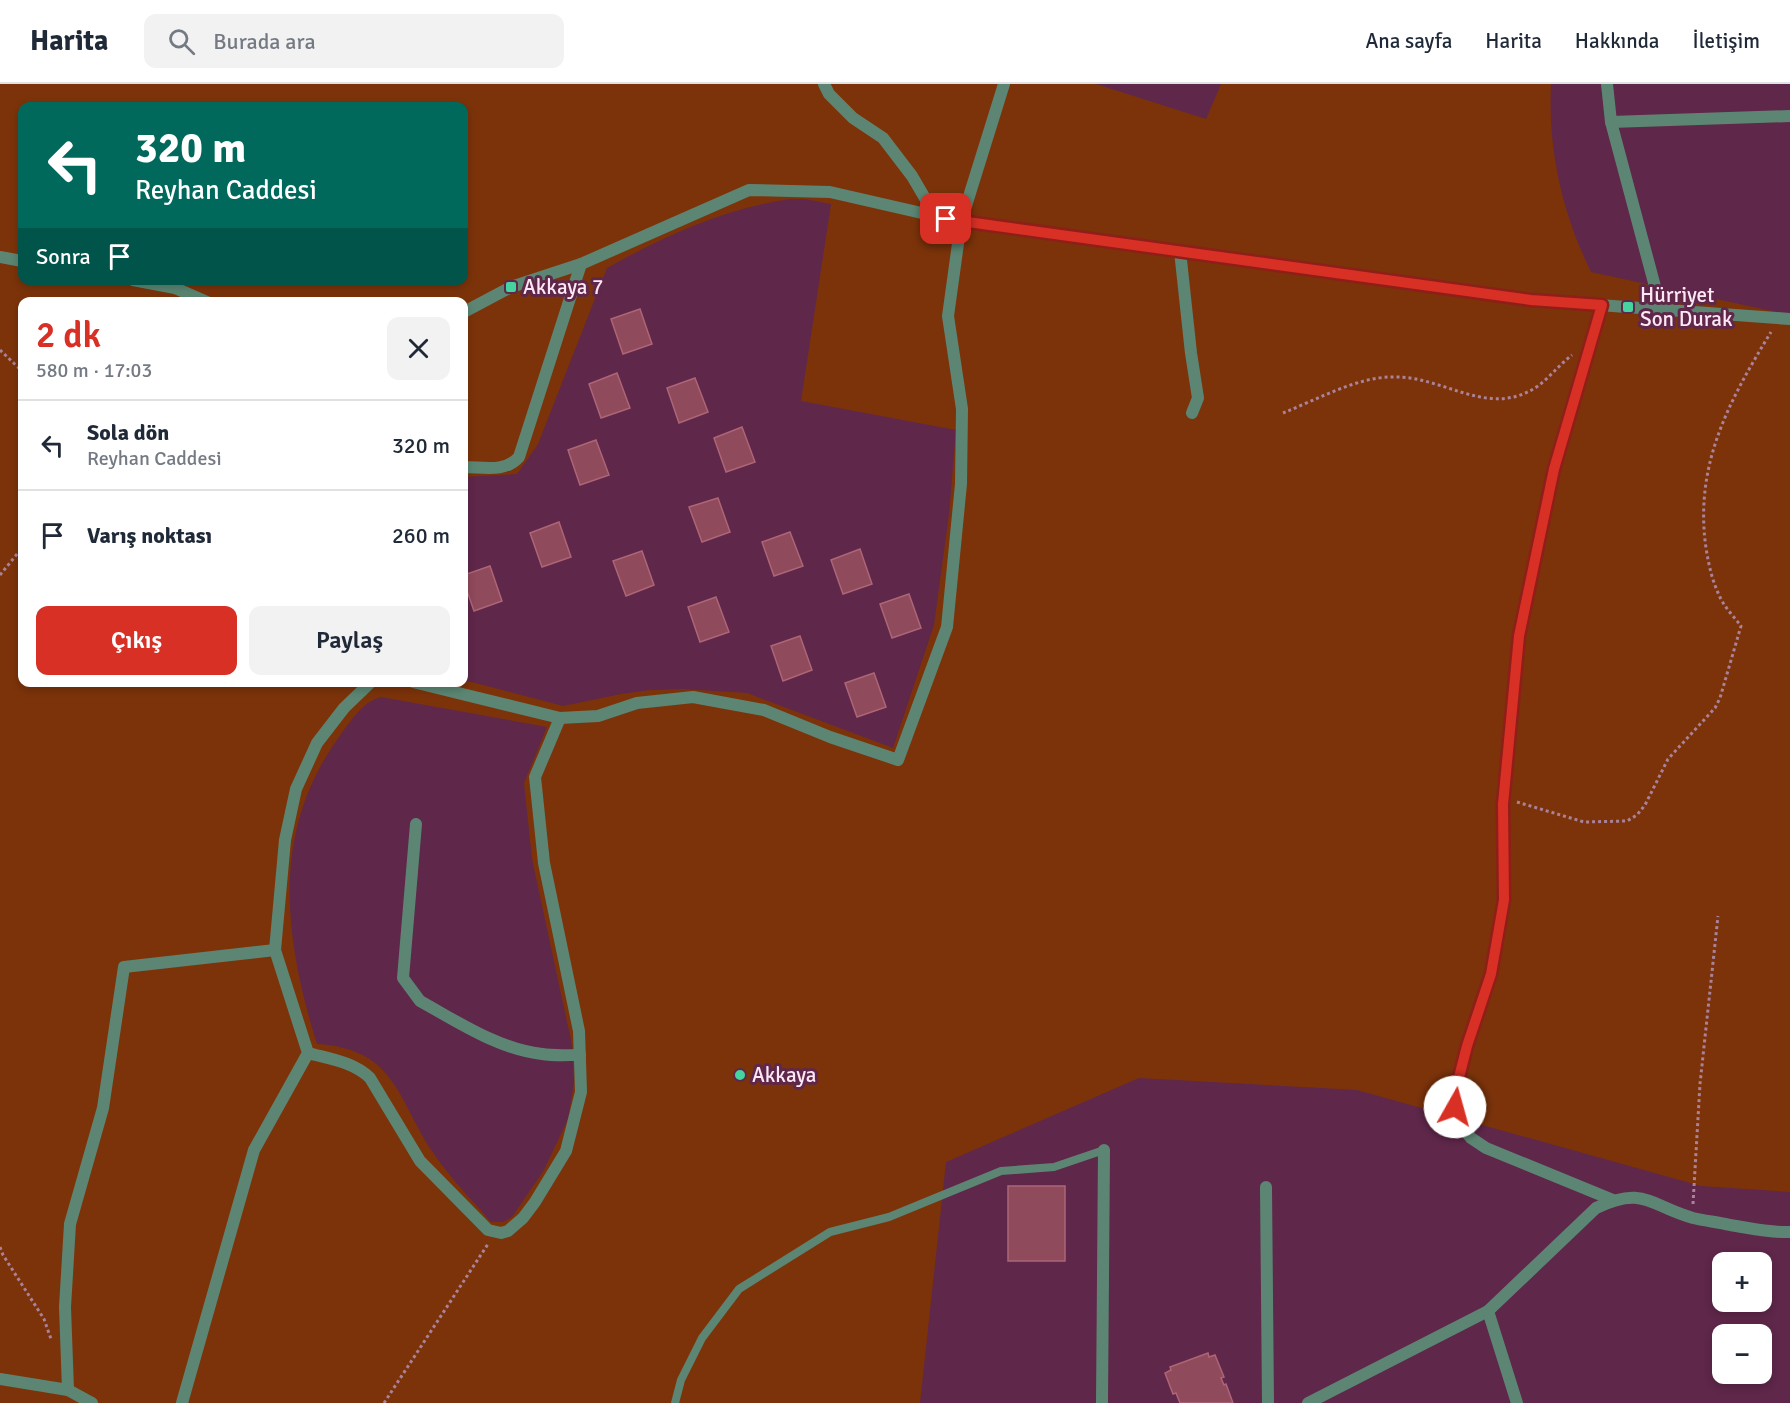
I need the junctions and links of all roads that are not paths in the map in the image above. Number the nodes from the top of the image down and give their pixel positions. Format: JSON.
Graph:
{"nodes":[{"id":1,"x":824,"y":84,"type":"edge"},
{"id":2,"x":1004,"y":84,"type":"edge"},
{"id":3,"x":1607,"y":84,"type":"edge"},
{"id":4,"x":1790,"y":116,"type":"edge"},
{"id":5,"x":1611,"y":122,"type":"junction"},
{"id":6,"x":941,"y":218,"type":"junction"},
{"id":7,"x":961,"y":222,"type":"junction"},
{"id":8,"x":1180,"y":251,"type":"junction"},
{"id":9,"x":0,"y":257,"type":"edge"},
{"id":10,"x":18,"y":260,"type":"edge"},
{"id":11,"x":581,"y":264,"type":"junction"},
{"id":12,"x":159,"y":285,"type":"edge"},
{"id":13,"x":196,"y":297,"type":"edge"},
{"id":14,"x":1602,"y":305,"type":"junction"},
{"id":15,"x":1661,"y":309,"type":"junction"},
{"id":16,"x":468,"y":310,"type":"edge"},
{"id":17,"x":1784,"y":319,"type":"edge"},
{"id":18,"x":1192,"y":413,"type":"dead end"},
{"id":19,"x":468,"y":467,"type":"edge"},
{"id":20,"x":366,"y":687,"type":"edge"},
{"id":21,"x":433,"y":687,"type":"edge"},
{"id":22,"x":560,"y":718,"type":"junction"},
{"id":23,"x":416,"y":824,"type":"dead end"},
{"id":24,"x":275,"y":950,"type":"junction"},
{"id":25,"x":308,"y":1053,"type":"junction"},
{"id":26,"x":580,"y":1055,"type":"junction"},
{"id":27,"x":1104,"y":1150,"type":"joint"},
{"id":28,"x":1266,"y":1187,"type":"dead end"},
{"id":29,"x":1613,"y":1200,"type":"junction"},
{"id":30,"x":1790,"y":1232,"type":"edge"},
{"id":31,"x":1488,"y":1311,"type":"junction"},
{"id":32,"x":0,"y":1379,"type":"edge"},
{"id":33,"x":68,"y":1390,"type":"junction"},
{"id":34,"x":92,"y":1403,"type":"edge"},
{"id":35,"x":182,"y":1403,"type":"edge"},
{"id":36,"x":675,"y":1403,"type":"edge"},
{"id":37,"x":1102,"y":1403,"type":"edge"},
{"id":38,"x":1268,"y":1403,"type":"edge"},
{"id":39,"x":1308,"y":1403,"type":"edge"},
{"id":40,"x":1517,"y":1403,"type":"edge"}],
"edges":[{"from":1,"to":6,"type":"street"},
{"from":2,"to":7,"type":"street"},
{"from":3,"to":5,"type":"street"},
{"from":4,"to":5,"type":"street"},
{"from":5,"to":15,"type":"street"},
{"from":6,"to":7,"type":"street"},
{"from":6,"to":11,"type":"street"},
{"from":7,"to":8,"type":"street"},
{"from":7,"to":22,"type":"street"},
{"from":8,"to":14,"type":"street"},
{"from":8,"to":18,"type":"street"},
{"from":9,"to":10,"type":"street"},
{"from":11,"to":16,"type":"street"},
{"from":11,"to":19,"type":"street"},
{"from":12,"to":13,"type":"street"},
{"from":14,"to":15,"type":"street"},
{"from":14,"to":29,"type":"street"},
{"from":15,"to":17,"type":"street"},
{"from":20,"to":24,"type":"street"},
{"from":21,"to":22,"type":"street"},
{"from":22,"to":26,"type":"street"},
{"from":23,"to":26,"type":"street"},
{"from":24,"to":25,"type":"street"},
{"from":24,"to":33,"type":"street"},
{"from":25,"to":26,"type":"street"},
{"from":25,"to":35,"type":"street"},
{"from":27,"to":36,"type":"lane"},
{"from":27,"to":37,"type":"street"},
{"from":28,"to":38,"type":"street"},
{"from":29,"to":30,"type":"street"},
{"from":29,"to":31,"type":"street"},
{"from":31,"to":39,"type":"street"},
{"from":31,"to":40,"type":"street"},
{"from":32,"to":33,"type":"street"},
{"from":33,"to":34,"type":"street"}]}
